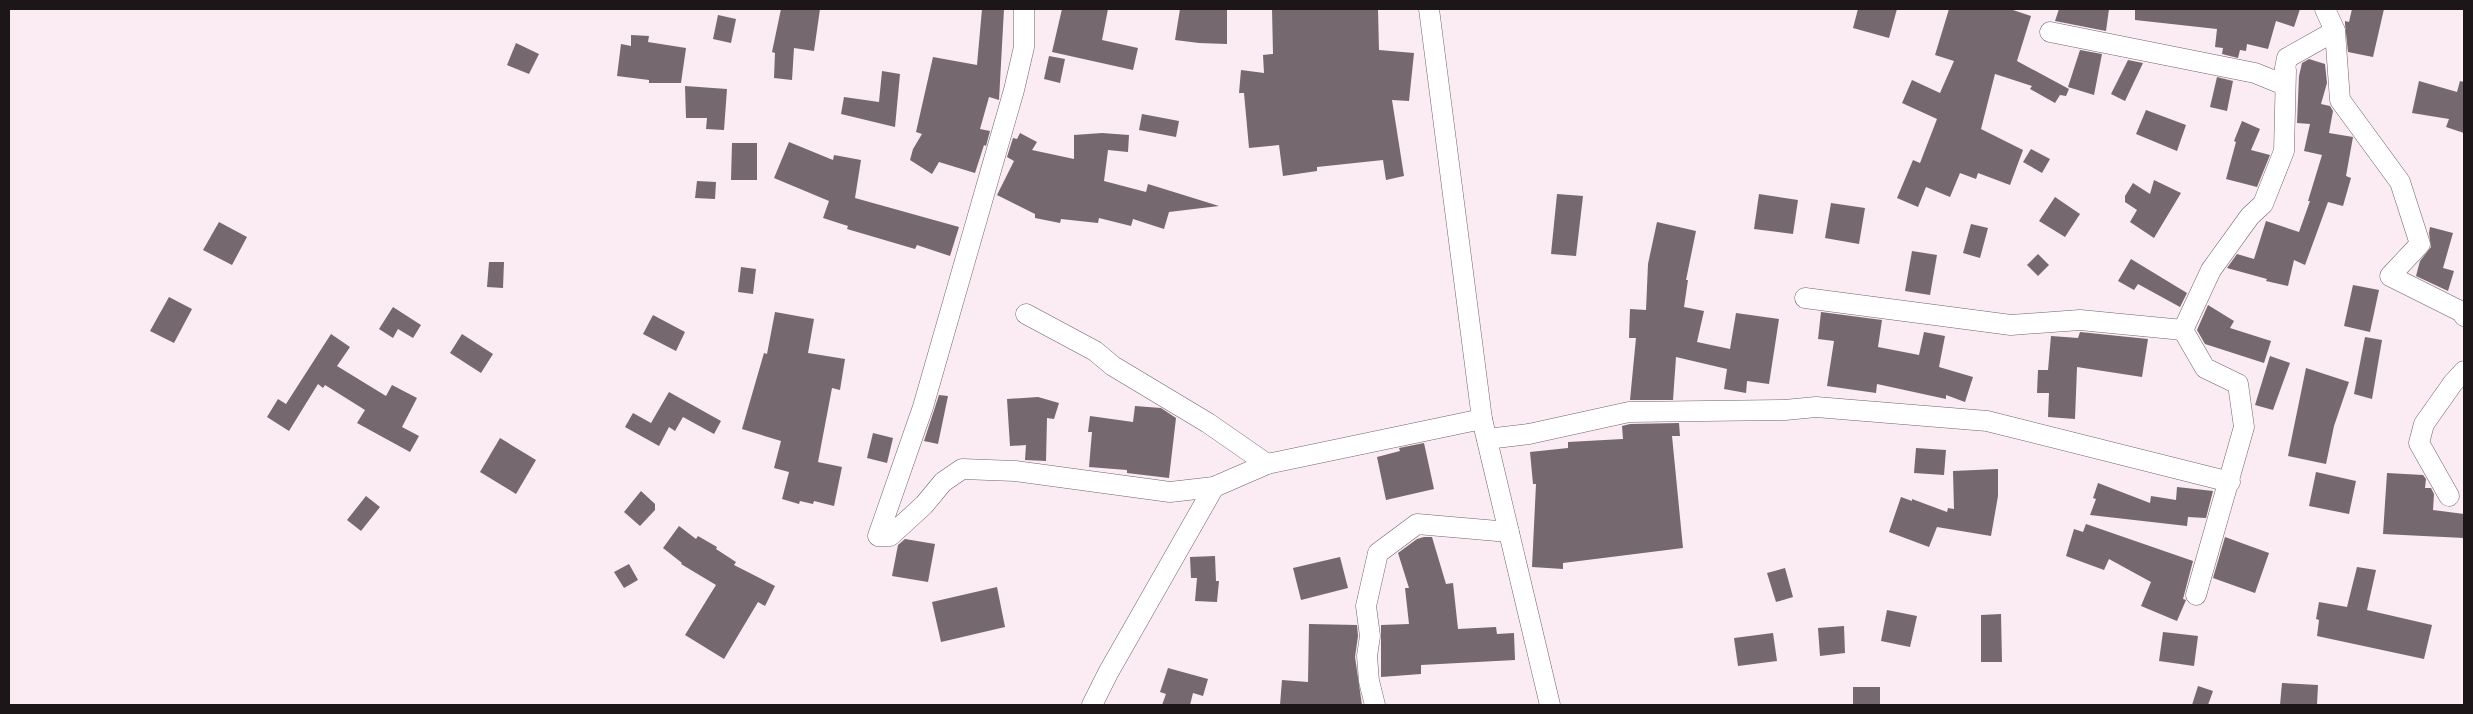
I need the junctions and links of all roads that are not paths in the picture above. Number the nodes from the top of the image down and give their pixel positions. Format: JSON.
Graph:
{"nodes":[{"id":1,"x":1024,"y":9,"type":"edge"},
{"id":2,"x":1429,"y":9,"type":"edge"},
{"id":3,"x":2327,"y":10,"type":"edge"},
{"id":4,"x":2336,"y":31,"type":"junction"},
{"id":5,"x":2050,"y":32,"type":"dead end"},
{"id":6,"x":2287,"y":58,"type":"junction"},
{"id":7,"x":1805,"y":298,"type":"dead end"},
{"id":8,"x":1026,"y":314,"type":"dead end"},
{"id":9,"x":2464,"y":316,"type":"edge"},
{"id":10,"x":2183,"y":330,"type":"junction"},
{"id":11,"x":2464,"y":371,"type":"edge"},
{"id":12,"x":1482,"y":419,"type":"junction"},
{"id":13,"x":1487,"y":439,"type":"junction"},
{"id":14,"x":1267,"y":464,"type":"junction"},
{"id":15,"x":2230,"y":482,"type":"junction"},
{"id":16,"x":1214,"y":487,"type":"junction"},
{"id":17,"x":2448,"y":496,"type":"dead end"},
{"id":18,"x":1509,"y":532,"type":"junction"},
{"id":19,"x":2196,"y":595,"type":"dead end"},
{"id":20,"x":1092,"y":705,"type":"edge"},
{"id":21,"x":1375,"y":705,"type":"edge"},
{"id":22,"x":1550,"y":705,"type":"edge"}],
"edges":[{"from":1,"to":16,"type":"street"},
{"from":2,"to":12,"type":"street"},
{"from":3,"to":4,"type":"street"},
{"from":4,"to":6,"type":"street"},
{"from":4,"to":9,"type":"street"},
{"from":5,"to":6,"type":"street"},
{"from":6,"to":10,"type":"street"},
{"from":7,"to":10,"type":"street"},
{"from":8,"to":14,"type":"street"},
{"from":10,"to":15,"type":"street"},
{"from":11,"to":17,"type":"street"},
{"from":12,"to":13,"type":"street"},
{"from":12,"to":14,"type":"street"},
{"from":13,"to":15,"type":"street"},
{"from":13,"to":18,"type":"street"},
{"from":14,"to":16,"type":"street"},
{"from":15,"to":19,"type":"street"},
{"from":16,"to":20,"type":"street"},
{"from":18,"to":21,"type":"street"},
{"from":18,"to":22,"type":"street"}]}
